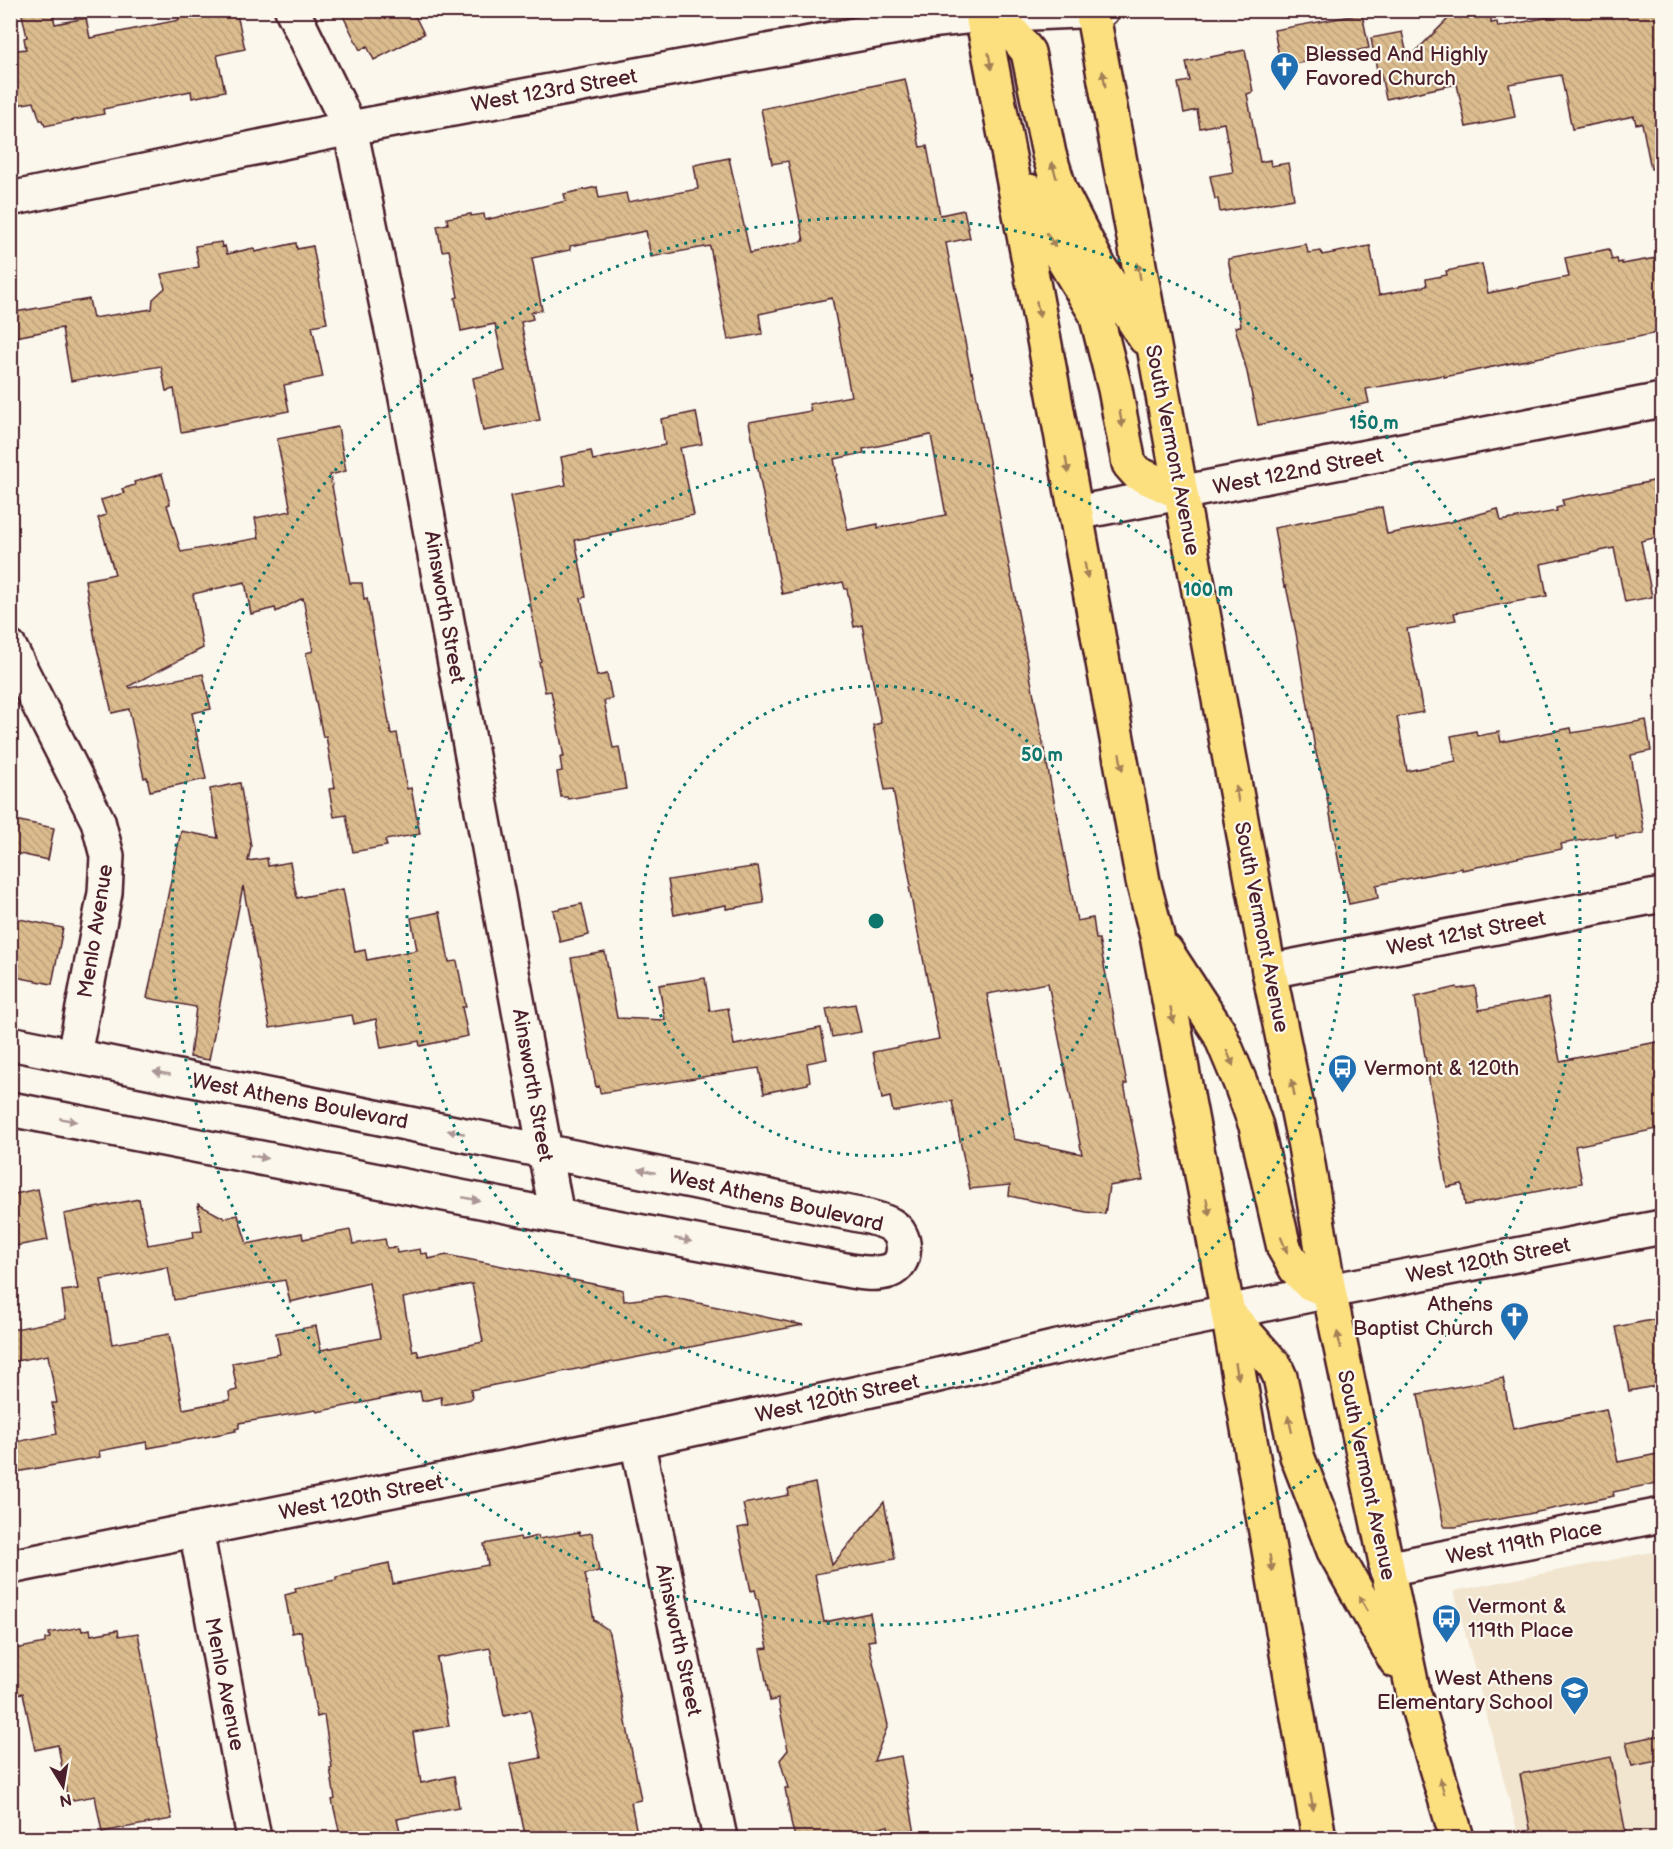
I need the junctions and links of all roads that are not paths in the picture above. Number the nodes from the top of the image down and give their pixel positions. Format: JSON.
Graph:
{"nodes":[{"id":1,"x":292,"y":10,"type":"edge"},
{"id":2,"x":1093,"y":11,"type":"edge"},
{"id":3,"x":981,"y":13,"type":"edge"},
{"id":4,"x":998,"y":108,"type":"junction"},
{"id":5,"x":350,"y":128,"type":"junction"},
{"id":6,"x":10,"y":199,"type":"edge"},
{"id":7,"x":1153,"y":349,"type":"junction"},
{"id":8,"x":1662,"y":400,"type":"edge"},
{"id":9,"x":1182,"y":493,"type":"junction"},
{"id":10,"x":1076,"y":513,"type":"junction"},
{"id":11,"x":10,"y":648,"type":"edge"},
{"id":12,"x":1662,"y":895,"type":"edge"},
{"id":13,"x":1157,"y":936,"type":"junction"},
{"id":14,"x":1269,"y":971,"type":"junction"},
{"id":15,"x":10,"y":1043,"type":"edge"},
{"id":16,"x":74,"y":1055,"type":"junction"},
{"id":17,"x":10,"y":1109,"type":"edge"},
{"id":18,"x":545,"y":1150,"type":"junction"},
{"id":19,"x":557,"y":1216,"type":"junction"},
{"id":20,"x":1662,"y":1227,"type":"edge"},
{"id":21,"x":1329,"y":1291,"type":"junction"},
{"id":22,"x":1228,"y":1313,"type":"junction"},
{"id":23,"x":638,"y":1441,"type":"junction"},
{"id":24,"x":1662,"y":1515,"type":"edge"},
{"id":25,"x":196,"y":1530,"type":"junction"},
{"id":26,"x":10,"y":1567,"type":"edge"},
{"id":27,"x":1386,"y":1569,"type":"junction"},
{"id":28,"x":1413,"y":1691,"type":"junction"},
{"id":29,"x":254,"y":1839,"type":"edge"},
{"id":30,"x":720,"y":1839,"type":"edge"},
{"id":31,"x":1319,"y":1839,"type":"edge"},
{"id":32,"x":1457,"y":1839,"type":"edge"}],
"edges":[{"from":1,"to":5,"type":"street","name":"Ainsworth Street"},
{"from":2,"to":3,"type":"street","name":"West 123rd Street"},
{"from":7,"to":2,"type":"main road","name":"South Vermont Avenue","one_way":true},
{"from":3,"to":4,"type":"main road","one_way":true},
{"from":3,"to":5,"type":"street","name":"West 123rd Street"},
{"from":7,"to":3,"type":"main road","one_way":true},
{"from":4,"to":9,"type":"main road","one_way":true},
{"from":4,"to":10,"type":"main road","one_way":true},
{"from":5,"to":6,"type":"street","name":"West 123rd Street"},
{"from":5,"to":18,"type":"street","name":"Ainsworth Street"},
{"from":7,"to":9,"type":"main road","name":"South Vermont Avenue"},
{"from":8,"to":9,"type":"street","name":"West 122nd Street"},
{"from":9,"to":10,"type":"street","name":"West 122nd Street"},
{"from":14,"to":9,"type":"main road","name":"South Vermont Avenue","one_way":true},
{"from":10,"to":13,"type":"main road","one_way":true},
{"from":11,"to":16,"type":"street","name":"Menlo Avenue"},
{"from":12,"to":14,"type":"street","name":"West 121st Street"},
{"from":13,"to":21,"type":"main road","one_way":true},
{"from":13,"to":22,"type":"main road","one_way":true},
{"from":21,"to":14,"type":"main road","name":"South Vermont Avenue","one_way":true},
{"from":15,"to":16,"type":"street","name":"West Athens Boulevard"},
{"from":18,"to":16,"type":"street","name":"West Athens Boulevard","one_way":true},
{"from":17,"to":19,"type":"street","name":"West Athens Boulevard","one_way":true},
{"from":18,"to":19,"type":"street","name":"Ainsworth Street"},
{"from":19,"to":18,"type":"street","name":"West Athens Boulevard","one_way":true},
{"from":20,"to":21,"type":"street","name":"West 120th Street"},
{"from":21,"to":22,"type":"street","name":"West 120th Street"},
{"from":27,"to":21,"type":"main road","name":"South Vermont Avenue","one_way":true},
{"from":22,"to":23,"type":"street","name":"West 120th Street"},
{"from":28,"to":22,"type":"main road","one_way":true},
{"from":22,"to":31,"type":"main road","one_way":true},
{"from":23,"to":25,"type":"street","name":"West 120th Street"},
{"from":23,"to":30,"type":"street","name":"Ainsworth Street"},
{"from":24,"to":27,"type":"street","name":"West 119th Place"},
{"from":25,"to":26,"type":"street","name":"West 120th Street"},
{"from":25,"to":29,"type":"street","name":"Menlo Avenue"},
{"from":27,"to":28,"type":"main road","name":"South Vermont Avenue"},
{"from":32,"to":28,"type":"main road","name":"South Vermont Avenue","one_way":true}]}
